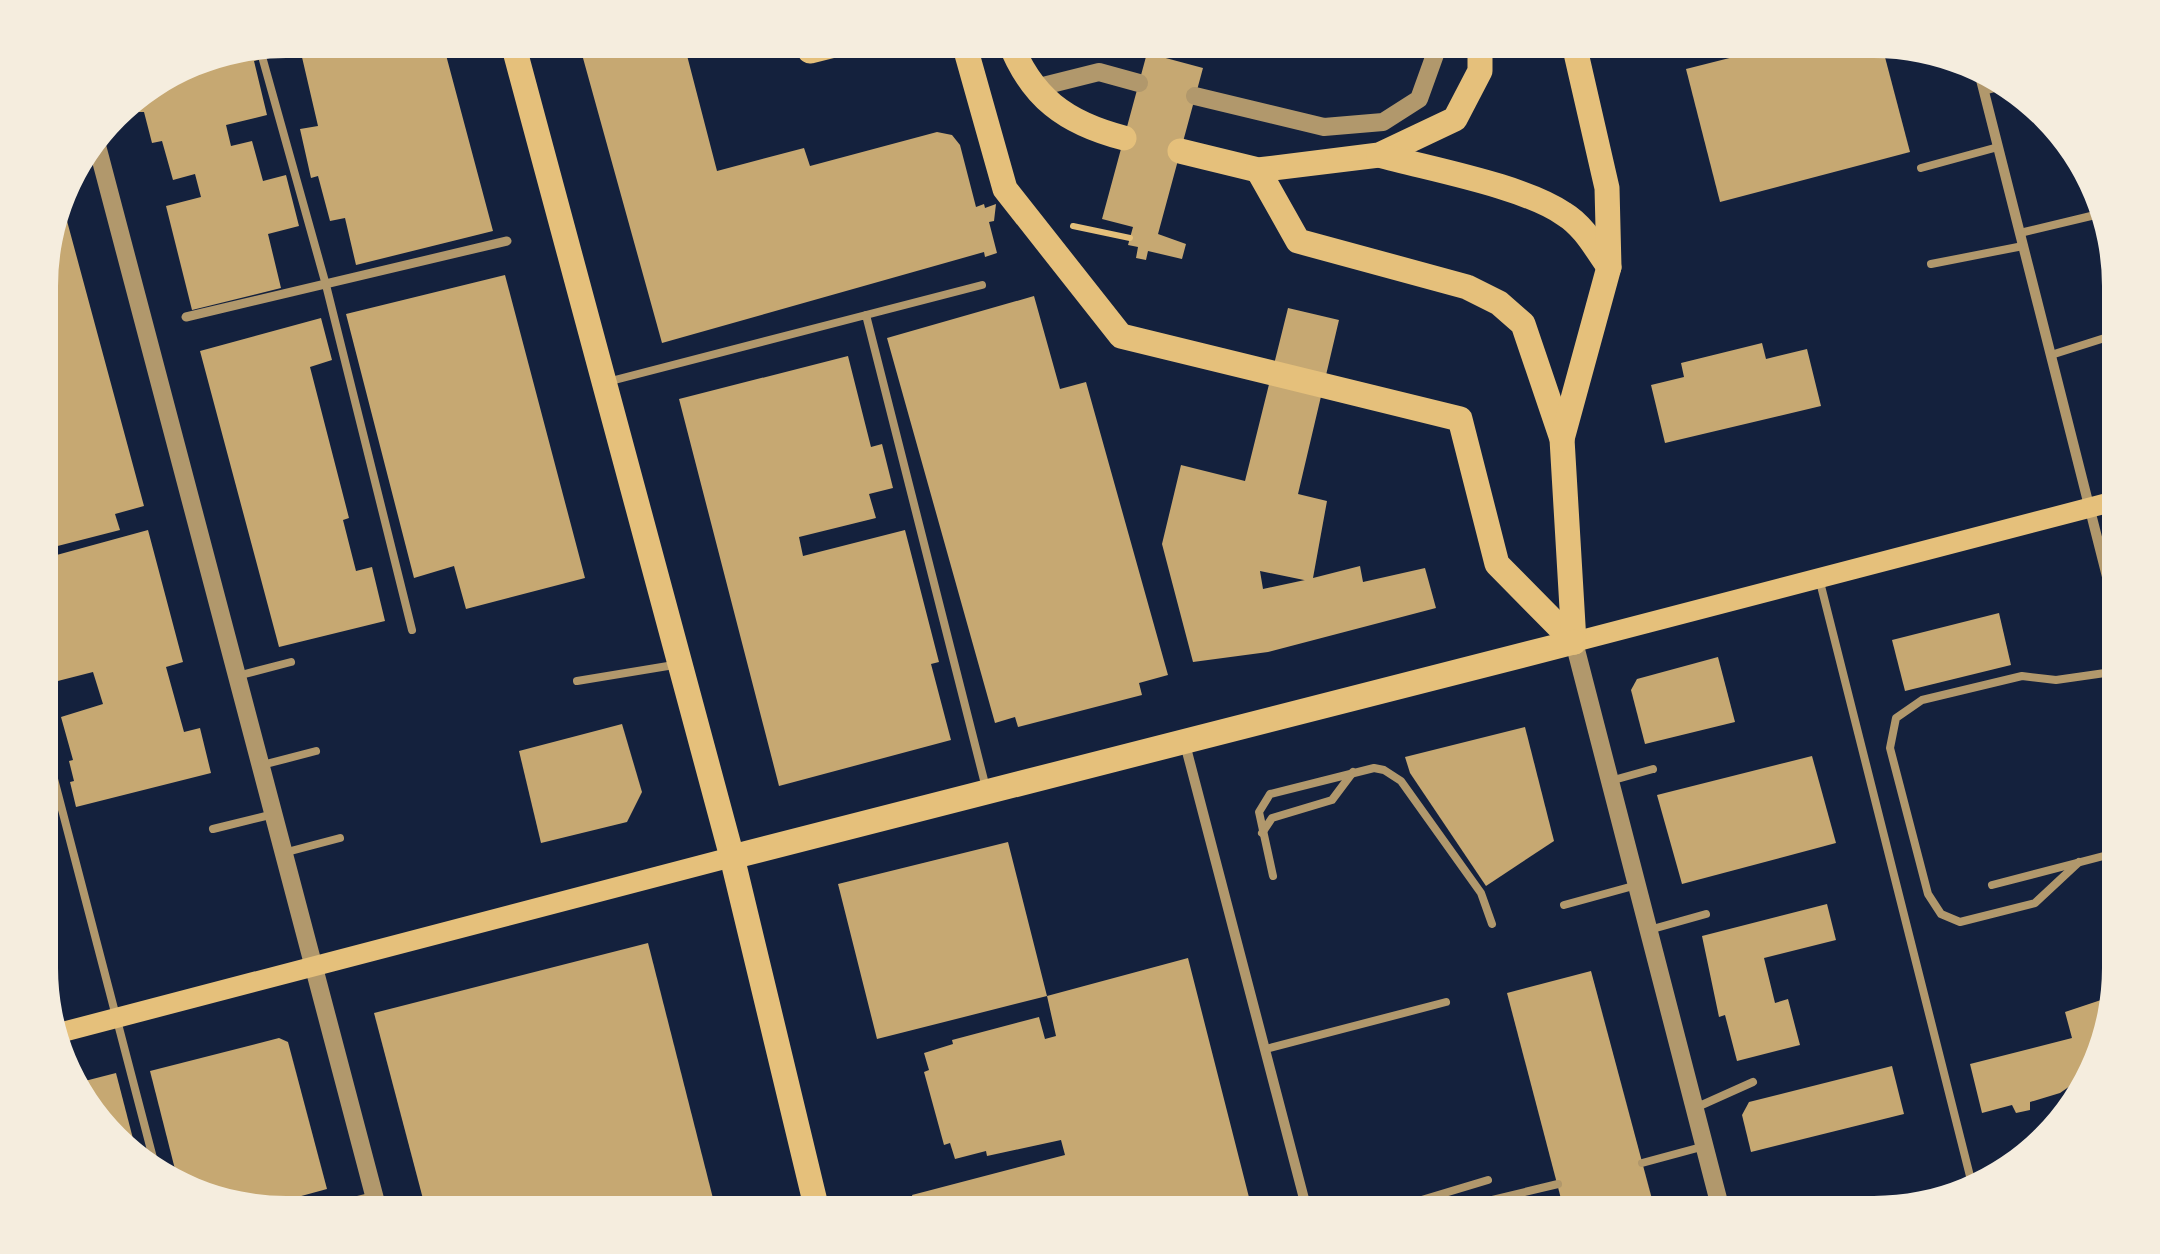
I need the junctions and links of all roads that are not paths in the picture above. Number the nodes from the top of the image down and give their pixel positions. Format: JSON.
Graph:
{"nodes":[{"id":1,"x":517,"y":58,"type":"edge"},
{"id":2,"x":968,"y":58,"type":"edge"},
{"id":3,"x":1019,"y":58,"type":"edge"},
{"id":4,"x":1434,"y":58,"type":"edge"},
{"id":5,"x":1480,"y":58,"type":"edge"},
{"id":6,"x":1577,"y":58,"type":"edge"},
{"id":7,"x":263,"y":60,"type":"dead end"},
{"id":8,"x":1139,"y":82,"type":"dead end"},
{"id":9,"x":1982,"y":85,"type":"edge"},
{"id":10,"x":1035,"y":88,"type":"junction"},
{"id":11,"x":1991,"y":89,"type":"edge"},
{"id":12,"x":1984,"y":91,"type":"junction"},
{"id":13,"x":1195,"y":96,"type":"dead end"},
{"id":14,"x":1124,"y":138,"type":"dead end"},
{"id":15,"x":1998,"y":147,"type":"junction"},
{"id":16,"x":1180,"y":151,"type":"dead end"},
{"id":17,"x":99,"y":155,"type":"edge"},
{"id":18,"x":1379,"y":155,"type":"junction"},
{"id":19,"x":1921,"y":168,"type":"dead end"},
{"id":20,"x":1258,"y":170,"type":"junction"},
{"id":21,"x":2091,"y":216,"type":"dead end"},
{"id":22,"x":2020,"y":234,"type":"junction"},
{"id":23,"x":507,"y":241,"type":"dead end"},
{"id":24,"x":2023,"y":246,"type":"junction"},
{"id":25,"x":1930,"y":264,"type":"dead end"},
{"id":26,"x":1609,"y":267,"type":"junction"},
{"id":27,"x":326,"y":284,"type":"junction"},
{"id":28,"x":982,"y":284,"type":"dead end"},
{"id":29,"x":866,"y":315,"type":"junction"},
{"id":30,"x":186,"y":317,"type":"dead end"},
{"id":31,"x":2102,"y":339,"type":"edge"},
{"id":32,"x":2051,"y":355,"type":"junction"},
{"id":33,"x":604,"y":383,"type":"junction"},
{"id":34,"x":1562,"y":439,"type":"junction"},
{"id":35,"x":2102,"y":505,"type":"edge"},
{"id":36,"x":2090,"y":508,"type":"junction"},
{"id":37,"x":2102,"y":554,"type":"edge"},
{"id":38,"x":1819,"y":578,"type":"junction"},
{"id":39,"x":412,"y":630,"type":"dead end"},
{"id":40,"x":1574,"y":642,"type":"junction"},
{"id":41,"x":290,"y":662,"type":"dead end"},
{"id":42,"x":679,"y":664,"type":"junction"},
{"id":43,"x":2102,"y":674,"type":"edge"},
{"id":44,"x":237,"y":676,"type":"junction"},
{"id":45,"x":577,"y":681,"type":"dead end"},
{"id":46,"x":1185,"y":743,"type":"junction"},
{"id":47,"x":316,"y":751,"type":"dead end"},
{"id":48,"x":261,"y":765,"type":"junction"},
{"id":49,"x":1653,"y":768,"type":"dead end"},
{"id":50,"x":1354,"y":771,"type":"junction"},
{"id":51,"x":1610,"y":780,"type":"junction"},
{"id":52,"x":987,"y":793,"type":"junction"},
{"id":53,"x":58,"y":795,"type":"edge"},
{"id":54,"x":274,"y":814,"type":"junction"},
{"id":55,"x":213,"y":829,"type":"dead end"},
{"id":56,"x":1262,"y":833,"type":"junction"},
{"id":57,"x":340,"y":838,"type":"dead end"},
{"id":58,"x":284,"y":852,"type":"junction"},
{"id":59,"x":2102,"y":856,"type":"edge"},
{"id":60,"x":732,"y":857,"type":"junction"},
{"id":61,"x":2080,"y":862,"type":"junction"},
{"id":62,"x":1273,"y":876,"type":"dead end"},
{"id":63,"x":1992,"y":885,"type":"dead end"},
{"id":64,"x":1637,"y":886,"type":"junction"},
{"id":65,"x":1564,"y":905,"type":"dead end"},
{"id":66,"x":1706,"y":914,"type":"dead end"},
{"id":67,"x":1492,"y":924,"type":"dead end"},
{"id":68,"x":1648,"y":930,"type":"junction"},
{"id":69,"x":314,"y":966,"type":"junction"},
{"id":70,"x":1446,"y":1002,"type":"dead end"},
{"id":71,"x":117,"y":1018,"type":"junction"},
{"id":72,"x":66,"y":1031,"type":"edge"},
{"id":73,"x":1266,"y":1049,"type":"junction"},
{"id":74,"x":1753,"y":1082,"type":"dead end"},
{"id":75,"x":1695,"y":1108,"type":"junction"},
{"id":76,"x":1705,"y":1146,"type":"junction"},
{"id":77,"x":152,"y":1152,"type":"edge"},
{"id":78,"x":1642,"y":1162,"type":"dead end"},
{"id":79,"x":1970,"y":1175,"type":"edge"},
{"id":80,"x":1488,"y":1180,"type":"dead end"},
{"id":81,"x":1558,"y":1184,"type":"dead end"},
{"id":82,"x":375,"y":1196,"type":"edge"},
{"id":83,"x":816,"y":1196,"type":"edge"},
{"id":84,"x":1303,"y":1196,"type":"edge"},
{"id":85,"x":1435,"y":1196,"type":"edge"},
{"id":86,"x":1508,"y":1196,"type":"edge"},
{"id":87,"x":1718,"y":1196,"type":"edge"}],
"edges":[{"from":1,"to":33,"type":"main road"},
{"from":2,"to":40,"type":"main road"},
{"from":3,"to":10,"type":"main road"},
{"from":4,"to":13,"type":"street"},
{"from":5,"to":18,"type":"main road"},
{"from":6,"to":26,"type":"main road"},
{"from":7,"to":27,"type":"lane"},
{"from":8,"to":10,"type":"street"},
{"from":9,"to":12,"type":"street"},
{"from":10,"to":14,"type":"main road"},
{"from":11,"to":12,"type":"lane"},
{"from":12,"to":15,"type":"street"},
{"from":15,"to":19,"type":"lane"},
{"from":15,"to":22,"type":"street"},
{"from":16,"to":20,"type":"main road"},
{"from":17,"to":44,"type":"street"},
{"from":18,"to":20,"type":"main road"},
{"from":18,"to":26,"type":"main road"},
{"from":20,"to":34,"type":"main road"},
{"from":21,"to":22,"type":"lane"},
{"from":22,"to":24,"type":"street"},
{"from":23,"to":27,"type":"street"},
{"from":24,"to":25,"type":"lane"},
{"from":24,"to":32,"type":"street"},
{"from":26,"to":34,"type":"main road"},
{"from":27,"to":30,"type":"street"},
{"from":27,"to":39,"type":"lane"},
{"from":28,"to":29,"type":"lane"},
{"from":29,"to":33,"type":"lane"},
{"from":29,"to":52,"type":"lane"},
{"from":31,"to":32,"type":"lane"},
{"from":32,"to":36,"type":"street"},
{"from":33,"to":42,"type":"main road"},
{"from":34,"to":40,"type":"main road"},
{"from":35,"to":36,"type":"main road"},
{"from":36,"to":37,"type":"street"},
{"from":36,"to":38,"type":"main road"},
{"from":38,"to":40,"type":"main road"},
{"from":38,"to":79,"type":"lane"},
{"from":40,"to":46,"type":"main road"},
{"from":40,"to":51,"type":"street"},
{"from":41,"to":44,"type":"lane"},
{"from":42,"to":45,"type":"lane"},
{"from":42,"to":60,"type":"main road"},
{"from":43,"to":61,"type":"lane"},
{"from":44,"to":48,"type":"street"},
{"from":46,"to":52,"type":"main road"},
{"from":46,"to":73,"type":"street"},
{"from":47,"to":48,"type":"lane"},
{"from":48,"to":54,"type":"street"},
{"from":49,"to":51,"type":"lane"},
{"from":50,"to":56,"type":"lane"},
{"from":50,"to":56,"type":"lane"},
{"from":50,"to":67,"type":"lane"},
{"from":51,"to":64,"type":"street"},
{"from":52,"to":60,"type":"main road"},
{"from":53,"to":71,"type":"lane"},
{"from":54,"to":55,"type":"lane"},
{"from":54,"to":58,"type":"street"},
{"from":56,"to":62,"type":"lane"},
{"from":57,"to":58,"type":"lane"},
{"from":58,"to":69,"type":"street"},
{"from":59,"to":61,"type":"lane"},
{"from":60,"to":69,"type":"main road"},
{"from":60,"to":83,"type":"main road"},
{"from":61,"to":63,"type":"lane"},
{"from":64,"to":65,"type":"lane"},
{"from":64,"to":68,"type":"street"},
{"from":66,"to":68,"type":"lane"},
{"from":68,"to":75,"type":"street"},
{"from":69,"to":71,"type":"main road"},
{"from":69,"to":82,"type":"street"},
{"from":70,"to":73,"type":"lane"},
{"from":71,"to":72,"type":"main road"},
{"from":71,"to":77,"type":"lane"},
{"from":73,"to":84,"type":"street"},
{"from":74,"to":75,"type":"lane"},
{"from":75,"to":76,"type":"street"},
{"from":76,"to":78,"type":"lane"},
{"from":76,"to":87,"type":"street"},
{"from":80,"to":85,"type":"lane"},
{"from":81,"to":86,"type":"lane"}]}
